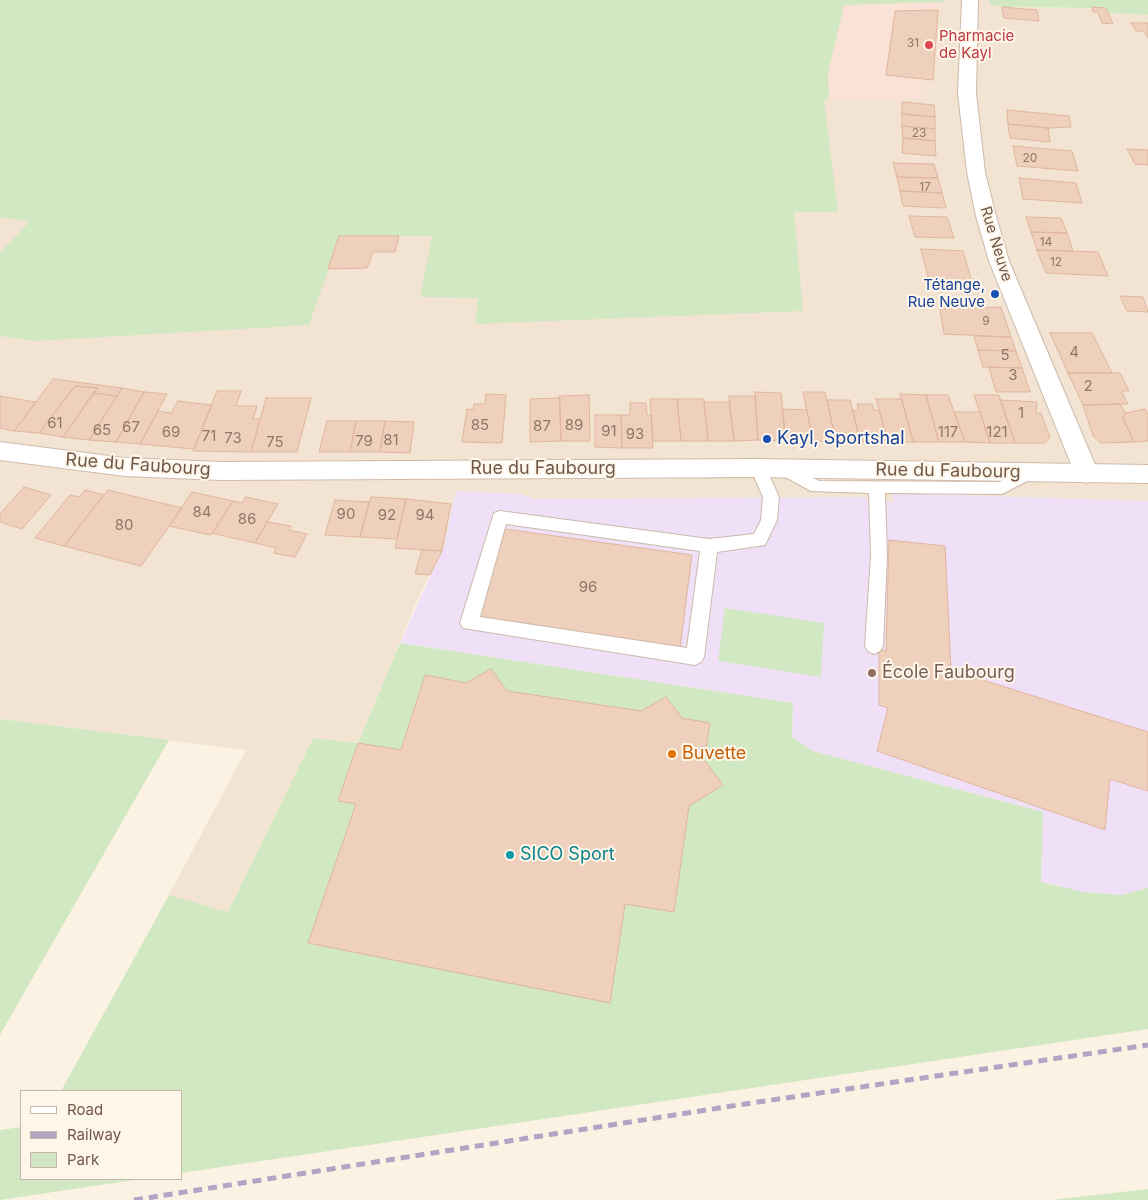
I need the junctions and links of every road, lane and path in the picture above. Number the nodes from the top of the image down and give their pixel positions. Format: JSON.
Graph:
{"nodes":[{"id":1,"x":970,"y":1,"type":"edge"},
{"id":2,"x":0,"y":451,"type":"edge"},
{"id":3,"x":758,"y":468,"type":"junction"},
{"id":4,"x":784,"y":468,"type":"junction"},
{"id":5,"x":1029,"y":473,"type":"junction"},
{"id":6,"x":1087,"y":474,"type":"junction"},
{"id":7,"x":1148,"y":474,"type":"edge"},
{"id":8,"x":877,"y":486,"type":"junction"},
{"id":9,"x":710,"y":546,"type":"junction"},
{"id":10,"x":874,"y":646,"type":"dead end"}],
"edges":[{"from":1,"to":6,"type":"main road","name":"Rue Neuve"},
{"from":2,"to":3,"type":"main road","name":"Rue du Faubourg"},
{"from":3,"to":4,"type":"main road","name":"Rue du Faubourg"},
{"from":3,"to":9,"type":"lane"},
{"from":4,"to":5,"type":"main road","name":"Rue du Faubourg"},
{"from":4,"to":8,"type":"lane"},
{"from":5,"to":6,"type":"main road","name":"Rue du Faubourg"},
{"from":5,"to":8,"type":"lane"},
{"from":6,"to":7,"type":"main road","name":"Rue du Faubourg"},
{"from":8,"to":10,"type":"lane"},
{"from":9,"to":9,"type":"lane"}]}
